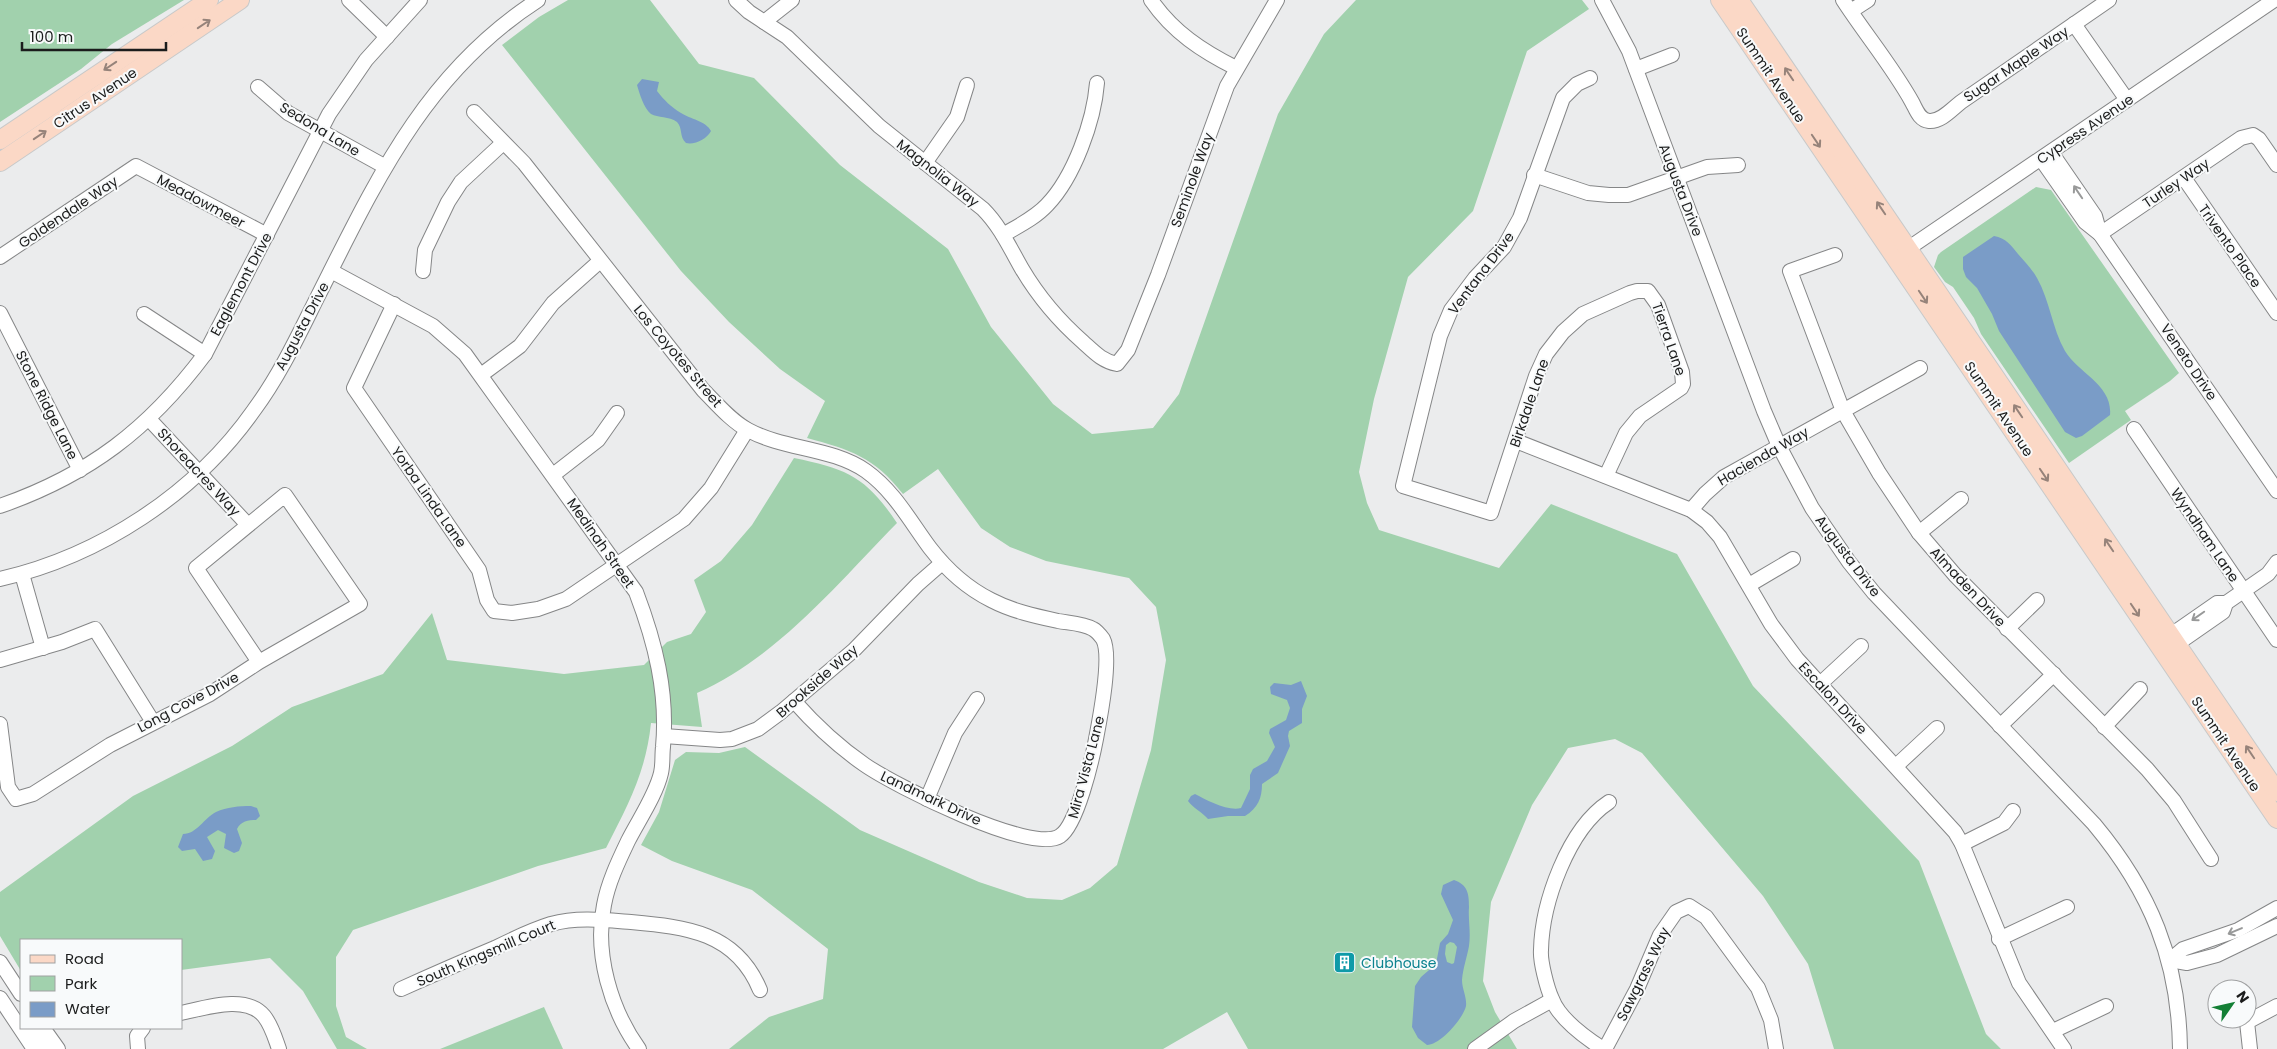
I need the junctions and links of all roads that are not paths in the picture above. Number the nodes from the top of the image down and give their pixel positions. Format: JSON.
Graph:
{"nodes":[{"id":1,"x":209,"y":0,"type":"edge"},
{"id":2,"x":240,"y":0,"type":"edge"},
{"id":3,"x":349,"y":0,"type":"edge"},
{"id":4,"x":420,"y":0,"type":"edge"},
{"id":5,"x":538,"y":0,"type":"edge"},
{"id":6,"x":736,"y":0,"type":"edge"},
{"id":7,"x":792,"y":0,"type":"edge"},
{"id":8,"x":1151,"y":0,"type":"edge"},
{"id":9,"x":1277,"y":0,"type":"edge"},
{"id":10,"x":1602,"y":0,"type":"edge"},
{"id":11,"x":1720,"y":0,"type":"edge"},
{"id":12,"x":1739,"y":0,"type":"edge"},
{"id":13,"x":1868,"y":0,"type":"edge"},
{"id":14,"x":2109,"y":0,"type":"edge"},
{"id":15,"x":2274,"y":0,"type":"edge"},
{"id":16,"x":1847,"y":6,"type":"edge"},
{"id":17,"x":764,"y":22,"type":"junction"},
{"id":18,"x":2074,"y":24,"type":"junction"},
{"id":19,"x":387,"y":37,"type":"junction"},
{"id":20,"x":1672,"y":55,"type":"dead end"},
{"id":21,"x":1236,"y":68,"type":"junction"},
{"id":22,"x":1636,"y":69,"type":"junction"},
{"id":23,"x":1590,"y":78,"type":"dead end"},
{"id":24,"x":1097,"y":83,"type":"dead end"},
{"id":25,"x":967,"y":85,"type":"dead end"},
{"id":26,"x":258,"y":87,"type":"dead end"},
{"id":27,"x":2127,"y":100,"type":"junction"},
{"id":28,"x":474,"y":112,"type":"dead end"},
{"id":29,"x":320,"y":131,"type":"junction"},
{"id":30,"x":0,"y":140,"type":"edge"},
{"id":31,"x":503,"y":143,"type":"junction"},
{"id":32,"x":2046,"y":155,"type":"junction"},
{"id":33,"x":0,"y":162,"type":"edge"},
{"id":34,"x":925,"y":162,"type":"junction"},
{"id":35,"x":1738,"y":165,"type":"dead end"},
{"id":36,"x":2277,"y":165,"type":"edge"},
{"id":37,"x":136,"y":166,"type":"joint"},
{"id":38,"x":384,"y":166,"type":"junction"},
{"id":39,"x":1534,"y":175,"type":"junction"},
{"id":40,"x":1677,"y":178,"type":"junction"},
{"id":41,"x":2184,"y":178,"type":"junction"},
{"id":42,"x":2100,"y":234,"type":"junction"},
{"id":43,"x":267,"y":235,"type":"junction"},
{"id":44,"x":1003,"y":235,"type":"junction"},
{"id":45,"x":1902,"y":253,"type":"junction"},
{"id":46,"x":1835,"y":255,"type":"dead end"},
{"id":47,"x":0,"y":257,"type":"edge"},
{"id":48,"x":600,"y":261,"type":"junction"},
{"id":49,"x":331,"y":270,"type":"junction"},
{"id":50,"x":423,"y":271,"type":"dead end"},
{"id":51,"x":1648,"y":291,"type":"joint"},
{"id":52,"x":394,"y":304,"type":"junction"},
{"id":53,"x":0,"y":313,"type":"edge"},
{"id":54,"x":2277,"y":313,"type":"edge"},
{"id":55,"x":144,"y":314,"type":"dead end"},
{"id":56,"x":205,"y":354,"type":"junction"},
{"id":57,"x":1117,"y":364,"type":"joint"},
{"id":58,"x":1920,"y":368,"type":"dead end"},
{"id":59,"x":481,"y":375,"type":"junction"},
{"id":60,"x":1843,"y":411,"type":"junction"},
{"id":61,"x":617,"y":413,"type":"dead end"},
{"id":62,"x":149,"y":419,"type":"junction"},
{"id":63,"x":2134,"y":429,"type":"dead end"},
{"id":64,"x":747,"y":430,"type":"junction"},
{"id":65,"x":1516,"y":441,"type":"junction"},
{"id":66,"x":1779,"y":446,"type":"junction"},
{"id":67,"x":80,"y":470,"type":"junction"},
{"id":68,"x":199,"y":472,"type":"junction"},
{"id":69,"x":553,"y":475,"type":"junction"},
{"id":70,"x":1606,"y":476,"type":"junction"},
{"id":71,"x":2277,"y":492,"type":"edge"},
{"id":72,"x":1962,"y":499,"type":"dead end"},
{"id":73,"x":0,"y":506,"type":"edge"},
{"id":74,"x":1691,"y":510,"type":"junction"},
{"id":75,"x":1491,"y":513,"type":"joint"},
{"id":76,"x":248,"y":525,"type":"junction"},
{"id":77,"x":1919,"y":534,"type":"junction"},
{"id":78,"x":1793,"y":559,"type":"dead end"},
{"id":79,"x":2277,"y":562,"type":"edge"},
{"id":80,"x":942,"y":563,"type":"junction"},
{"id":81,"x":617,"y":564,"type":"junction"},
{"id":82,"x":2272,"y":573,"type":"edge"},
{"id":83,"x":22,"y":574,"type":"junction"},
{"id":84,"x":0,"y":579,"type":"edge"},
{"id":85,"x":1748,"y":586,"type":"junction"},
{"id":86,"x":2244,"y":591,"type":"junction"},
{"id":87,"x":2038,"y":600,"type":"dead end"},
{"id":88,"x":2008,"y":629,"type":"junction"},
{"id":89,"x":1101,"y":636,"type":"joint"},
{"id":90,"x":2174,"y":640,"type":"junction"},
{"id":91,"x":2277,"y":640,"type":"edge"},
{"id":92,"x":1861,"y":646,"type":"dead end"},
{"id":93,"x":43,"y":648,"type":"junction"},
{"id":94,"x":0,"y":660,"type":"edge"},
{"id":95,"x":259,"y":662,"type":"junction"},
{"id":96,"x":2054,"y":674,"type":"junction"},
{"id":97,"x":1820,"y":684,"type":"junction"},
{"id":98,"x":2140,"y":689,"type":"dead end"},
{"id":99,"x":977,"y":699,"type":"dead end"},
{"id":100,"x":794,"y":701,"type":"junction"},
{"id":101,"x":153,"y":722,"type":"junction"},
{"id":102,"x":0,"y":724,"type":"edge"},
{"id":103,"x":2000,"y":726,"type":"junction"},
{"id":104,"x":2104,"y":727,"type":"junction"},
{"id":105,"x":1937,"y":728,"type":"dead end"},
{"id":106,"x":664,"y":736,"type":"junction"},
{"id":107,"x":1896,"y":766,"type":"junction"},
{"id":108,"x":2277,"y":792,"type":"edge"},
{"id":109,"x":927,"y":799,"type":"junction"},
{"id":110,"x":1609,"y":802,"type":"dead end"},
{"id":111,"x":2013,"y":811,"type":"dead end"},
{"id":112,"x":2277,"y":819,"type":"edge"},
{"id":113,"x":1061,"y":836,"type":"joint"},
{"id":114,"x":1962,"y":844,"type":"junction"},
{"id":115,"x":2211,"y":858,"type":"dead end"},
{"id":116,"x":2067,"y":907,"type":"dead end"},
{"id":117,"x":2277,"y":908,"type":"edge"},
{"id":118,"x":602,"y":920,"type":"junction"},
{"id":119,"x":2277,"y":926,"type":"edge"},
{"id":120,"x":1999,"y":939,"type":"junction"},
{"id":121,"x":2170,"y":960,"type":"junction"},
{"id":122,"x":0,"y":962,"type":"edge"},
{"id":123,"x":401,"y":989,"type":"dead end"},
{"id":124,"x":760,"y":990,"type":"dead end"},
{"id":125,"x":20,"y":992,"type":"edge"},
{"id":126,"x":0,"y":998,"type":"edge"},
{"id":127,"x":1552,"y":1000,"type":"junction"},
{"id":128,"x":2106,"y":1006,"type":"dead end"},
{"id":129,"x":2277,"y":1006,"type":"edge"},
{"id":130,"x":182,"y":1013,"type":"edge"},
{"id":131,"x":19,"y":1022,"type":"edge"},
{"id":132,"x":23,"y":1029,"type":"edge"},
{"id":133,"x":32,"y":1029,"type":"edge"},
{"id":134,"x":44,"y":1029,"type":"edge"},
{"id":135,"x":2053,"y":1031,"type":"junction"},
{"id":136,"x":34,"y":1049,"type":"edge"},
{"id":137,"x":46,"y":1049,"type":"edge"},
{"id":138,"x":58,"y":1049,"type":"edge"},
{"id":139,"x":279,"y":1049,"type":"edge"},
{"id":140,"x":639,"y":1049,"type":"edge"},
{"id":141,"x":1476,"y":1049,"type":"edge"},
{"id":142,"x":1604,"y":1049,"type":"edge"},
{"id":143,"x":1776,"y":1049,"type":"edge"},
{"id":144,"x":2064,"y":1049,"type":"edge"},
{"id":145,"x":2180,"y":1049,"type":"edge"},
{"id":146,"x":2250,"y":1049,"type":"edge"}],
"edges":[{"from":1,"to":30,"type":"main road","name":"Citrus Avenue","one_way":true},
{"from":33,"to":2,"type":"main road","name":"Citrus Avenue","one_way":true},
{"from":3,"to":19,"type":"street"},
{"from":4,"to":19,"type":"street","name":"Eaglemont Drive"},
{"from":5,"to":38,"type":"street","name":"Augusta Drive"},
{"from":6,"to":17,"type":"street","name":"Magnolia Way"},
{"from":7,"to":17,"type":"street"},
{"from":8,"to":21,"type":"street"},
{"from":9,"to":21,"type":"street","name":"Seminole Way"},
{"from":10,"to":22,"type":"street","name":"Augusta Drive"},
{"from":11,"to":45,"type":"main road","name":"Summit Avenue","one_way":true},
{"from":45,"to":12,"type":"main road","name":"Summit Avenue","one_way":true},
{"from":13,"to":16,"type":"street"},
{"from":14,"to":18,"type":"street","name":"Sugar Maple Way"},
{"from":15,"to":27,"type":"street","name":"Cypress Avenue"},
{"from":16,"to":18,"type":"street","name":"Sugar Maple Way"},
{"from":17,"to":34,"type":"street","name":"Magnolia Way"},
{"from":18,"to":27,"type":"street"},
{"from":19,"to":29,"type":"street","name":"Eaglemont Drive"},
{"from":20,"to":22,"type":"street"},
{"from":21,"to":57,"type":"street","name":"Seminole Way"},
{"from":22,"to":40,"type":"street","name":"Augusta Drive"},
{"from":23,"to":39,"type":"street","name":"Ventana Drive"},
{"from":24,"to":44,"type":"street"},
{"from":25,"to":34,"type":"street"},
{"from":26,"to":29,"type":"street","name":"Sedona Lane"},
{"from":27,"to":32,"type":"street","name":"Cypress Avenue"},
{"from":28,"to":31,"type":"street","name":"Los Coyotes Street"},
{"from":29,"to":38,"type":"street","name":"Sedona Lane"},
{"from":29,"to":43,"type":"street","name":"Eaglemont Drive"},
{"from":31,"to":48,"type":"street","name":"Los Coyotes Street"},
{"from":31,"to":50,"type":"street"},
{"from":32,"to":42,"type":"street","name":"Veneto Drive"},
{"from":32,"to":45,"type":"street","name":"Cypress Avenue"},
{"from":34,"to":44,"type":"street","name":"Magnolia Way"},
{"from":35,"to":40,"type":"street"},
{"from":36,"to":41,"type":"street","name":"Turley Way"},
{"from":37,"to":43,"type":"street","name":"Meadowmeer"},
{"from":37,"to":47,"type":"street","name":"Goldendale Way"},
{"from":38,"to":49,"type":"street","name":"Augusta Drive"},
{"from":39,"to":40,"type":"street"},
{"from":39,"to":75,"type":"street","name":"Ventana Drive"},
{"from":40,"to":66,"type":"street","name":"Augusta Drive"},
{"from":41,"to":42,"type":"street","name":"Turley Way"},
{"from":41,"to":54,"type":"street","name":"Trivento Place"},
{"from":42,"to":71,"type":"street","name":"Veneto Drive"},
{"from":43,"to":56,"type":"street","name":"Eaglemont Drive"},
{"from":44,"to":57,"type":"street","name":"Magnolia Way"},
{"from":90,"to":45,"type":"main road","name":"Summit Avenue","one_way":true},
{"from":45,"to":112,"type":"main road","name":"Summit Avenue","one_way":true},
{"from":46,"to":60,"type":"street","name":"Almaden Drive"},
{"from":48,"to":59,"type":"street"},
{"from":48,"to":64,"type":"street","name":"Los Coyotes Street"},
{"from":49,"to":52,"type":"street","name":"Medinah Street"},
{"from":49,"to":68,"type":"street","name":"Augusta Drive"},
{"from":51,"to":65,"type":"street","name":"Birkdale Lane"},
{"from":51,"to":70,"type":"street","name":"Tierra Lane"},
{"from":52,"to":59,"type":"street","name":"Medinah Street"},
{"from":52,"to":81,"type":"street","name":"Yorba Linda Lane"},
{"from":53,"to":67,"type":"street","name":"Stone Ridge Lane"},
{"from":55,"to":56,"type":"street"},
{"from":56,"to":62,"type":"street","name":"Eaglemont Drive"},
{"from":58,"to":60,"type":"street","name":"Hacienda Way"},
{"from":59,"to":69,"type":"street","name":"Medinah Street"},
{"from":60,"to":66,"type":"street","name":"Hacienda Way"},
{"from":60,"to":77,"type":"street","name":"Almaden Drive"},
{"from":61,"to":69,"type":"street"},
{"from":62,"to":67,"type":"street","name":"Eaglemont Drive"},
{"from":62,"to":68,"type":"street","name":"Shoreacres Way"},
{"from":63,"to":86,"type":"street","name":"Wyndham Lane"},
{"from":64,"to":80,"type":"street","name":"Los Coyotes Street"},
{"from":64,"to":81,"type":"street"},
{"from":65,"to":70,"type":"street","name":"Escalon Drive"},
{"from":65,"to":75,"type":"street","name":"Birkdale Lane"},
{"from":66,"to":74,"type":"street","name":"Hacienda Way"},
{"from":66,"to":103,"type":"street","name":"Augusta Drive"},
{"from":67,"to":73,"type":"street","name":"Eaglemont Drive"},
{"from":68,"to":76,"type":"street","name":"Shoreacres Way"},
{"from":68,"to":83,"type":"street","name":"Augusta Drive"},
{"from":69,"to":81,"type":"street","name":"Medinah Street"},
{"from":70,"to":74,"type":"street","name":"Escalon Drive"},
{"from":72,"to":77,"type":"street"},
{"from":74,"to":85,"type":"street","name":"Escalon Drive"},
{"from":76,"to":95,"type":"street"},
{"from":76,"to":95,"type":"street","name":"Long Cove Drive"},
{"from":77,"to":88,"type":"street","name":"Almaden Drive"},
{"from":78,"to":85,"type":"street"},
{"from":79,"to":82,"type":"street"},
{"from":80,"to":89,"type":"street","name":"Los Coyotes Street"},
{"from":80,"to":100,"type":"street","name":"Brookside Way"},
{"from":81,"to":106,"type":"street","name":"Medinah Street"},
{"from":82,"to":86,"type":"street"},
{"from":83,"to":84,"type":"street","name":"Augusta Drive"},
{"from":83,"to":93,"type":"street"},
{"from":85,"to":97,"type":"street","name":"Escalon Drive"},
{"from":86,"to":90,"type":"street"},
{"from":86,"to":91,"type":"street","name":"Wyndham Lane"},
{"from":87,"to":88,"type":"street"},
{"from":88,"to":96,"type":"street","name":"Almaden Drive"},
{"from":89,"to":113,"type":"street","name":"Mira Vista Lane"},
{"from":108,"to":90,"type":"main road","name":"Summit Avenue","one_way":true},
{"from":92,"to":97,"type":"street"},
{"from":93,"to":94,"type":"street"},
{"from":93,"to":101,"type":"street"},
{"from":95,"to":101,"type":"street","name":"Long Cove Drive"},
{"from":96,"to":103,"type":"street"},
{"from":96,"to":104,"type":"street","name":"Almaden Drive"},
{"from":97,"to":107,"type":"street","name":"Escalon Drive"},
{"from":98,"to":104,"type":"street"},
{"from":99,"to":109,"type":"street"},
{"from":100,"to":106,"type":"street","name":"Brookside Way"},
{"from":100,"to":109,"type":"street","name":"Landmark Drive"},
{"from":101,"to":102,"type":"street","name":"Long Cove Drive"},
{"from":103,"to":121,"type":"street","name":"Augusta Drive"},
{"from":104,"to":115,"type":"street","name":"Almaden Drive"},
{"from":105,"to":107,"type":"street"},
{"from":106,"to":118,"type":"street","name":"Medinah Street"},
{"from":107,"to":114,"type":"street","name":"Escalon Drive"},
{"from":109,"to":113,"type":"street","name":"Landmark Drive"},
{"from":110,"to":127,"type":"street"},
{"from":111,"to":114,"type":"street"},
{"from":114,"to":120,"type":"street","name":"Escalon Drive"},
{"from":116,"to":120,"type":"street"},
{"from":117,"to":121,"type":"street","one_way":true},
{"from":118,"to":123,"type":"street","name":"South Kingsmill Court"},
{"from":118,"to":124,"type":"street","name":"South Kingsmill Court"},
{"from":118,"to":140,"type":"street","name":"Medinah Street"},
{"from":119,"to":121,"type":"street"},
{"from":120,"to":135,"type":"street","name":"Escalon Drive"},
{"from":121,"to":145,"type":"street","name":"Augusta Drive"},
{"from":122,"to":125,"type":"street"},
{"from":126,"to":131,"type":"street"},
{"from":127,"to":141,"type":"street"},
{"from":127,"to":142,"type":"street"},
{"from":128,"to":135,"type":"street"},
{"from":129,"to":146,"type":"street"},
{"from":130,"to":139,"type":"street"},
{"from":132,"to":136,"type":"street"},
{"from":133,"to":137,"type":"street"},
{"from":134,"to":138,"type":"street"},
{"from":135,"to":144,"type":"street","name":"Escalon Drive"},
{"from":142,"to":143,"type":"street","name":"Sawgrass Way"}]}
